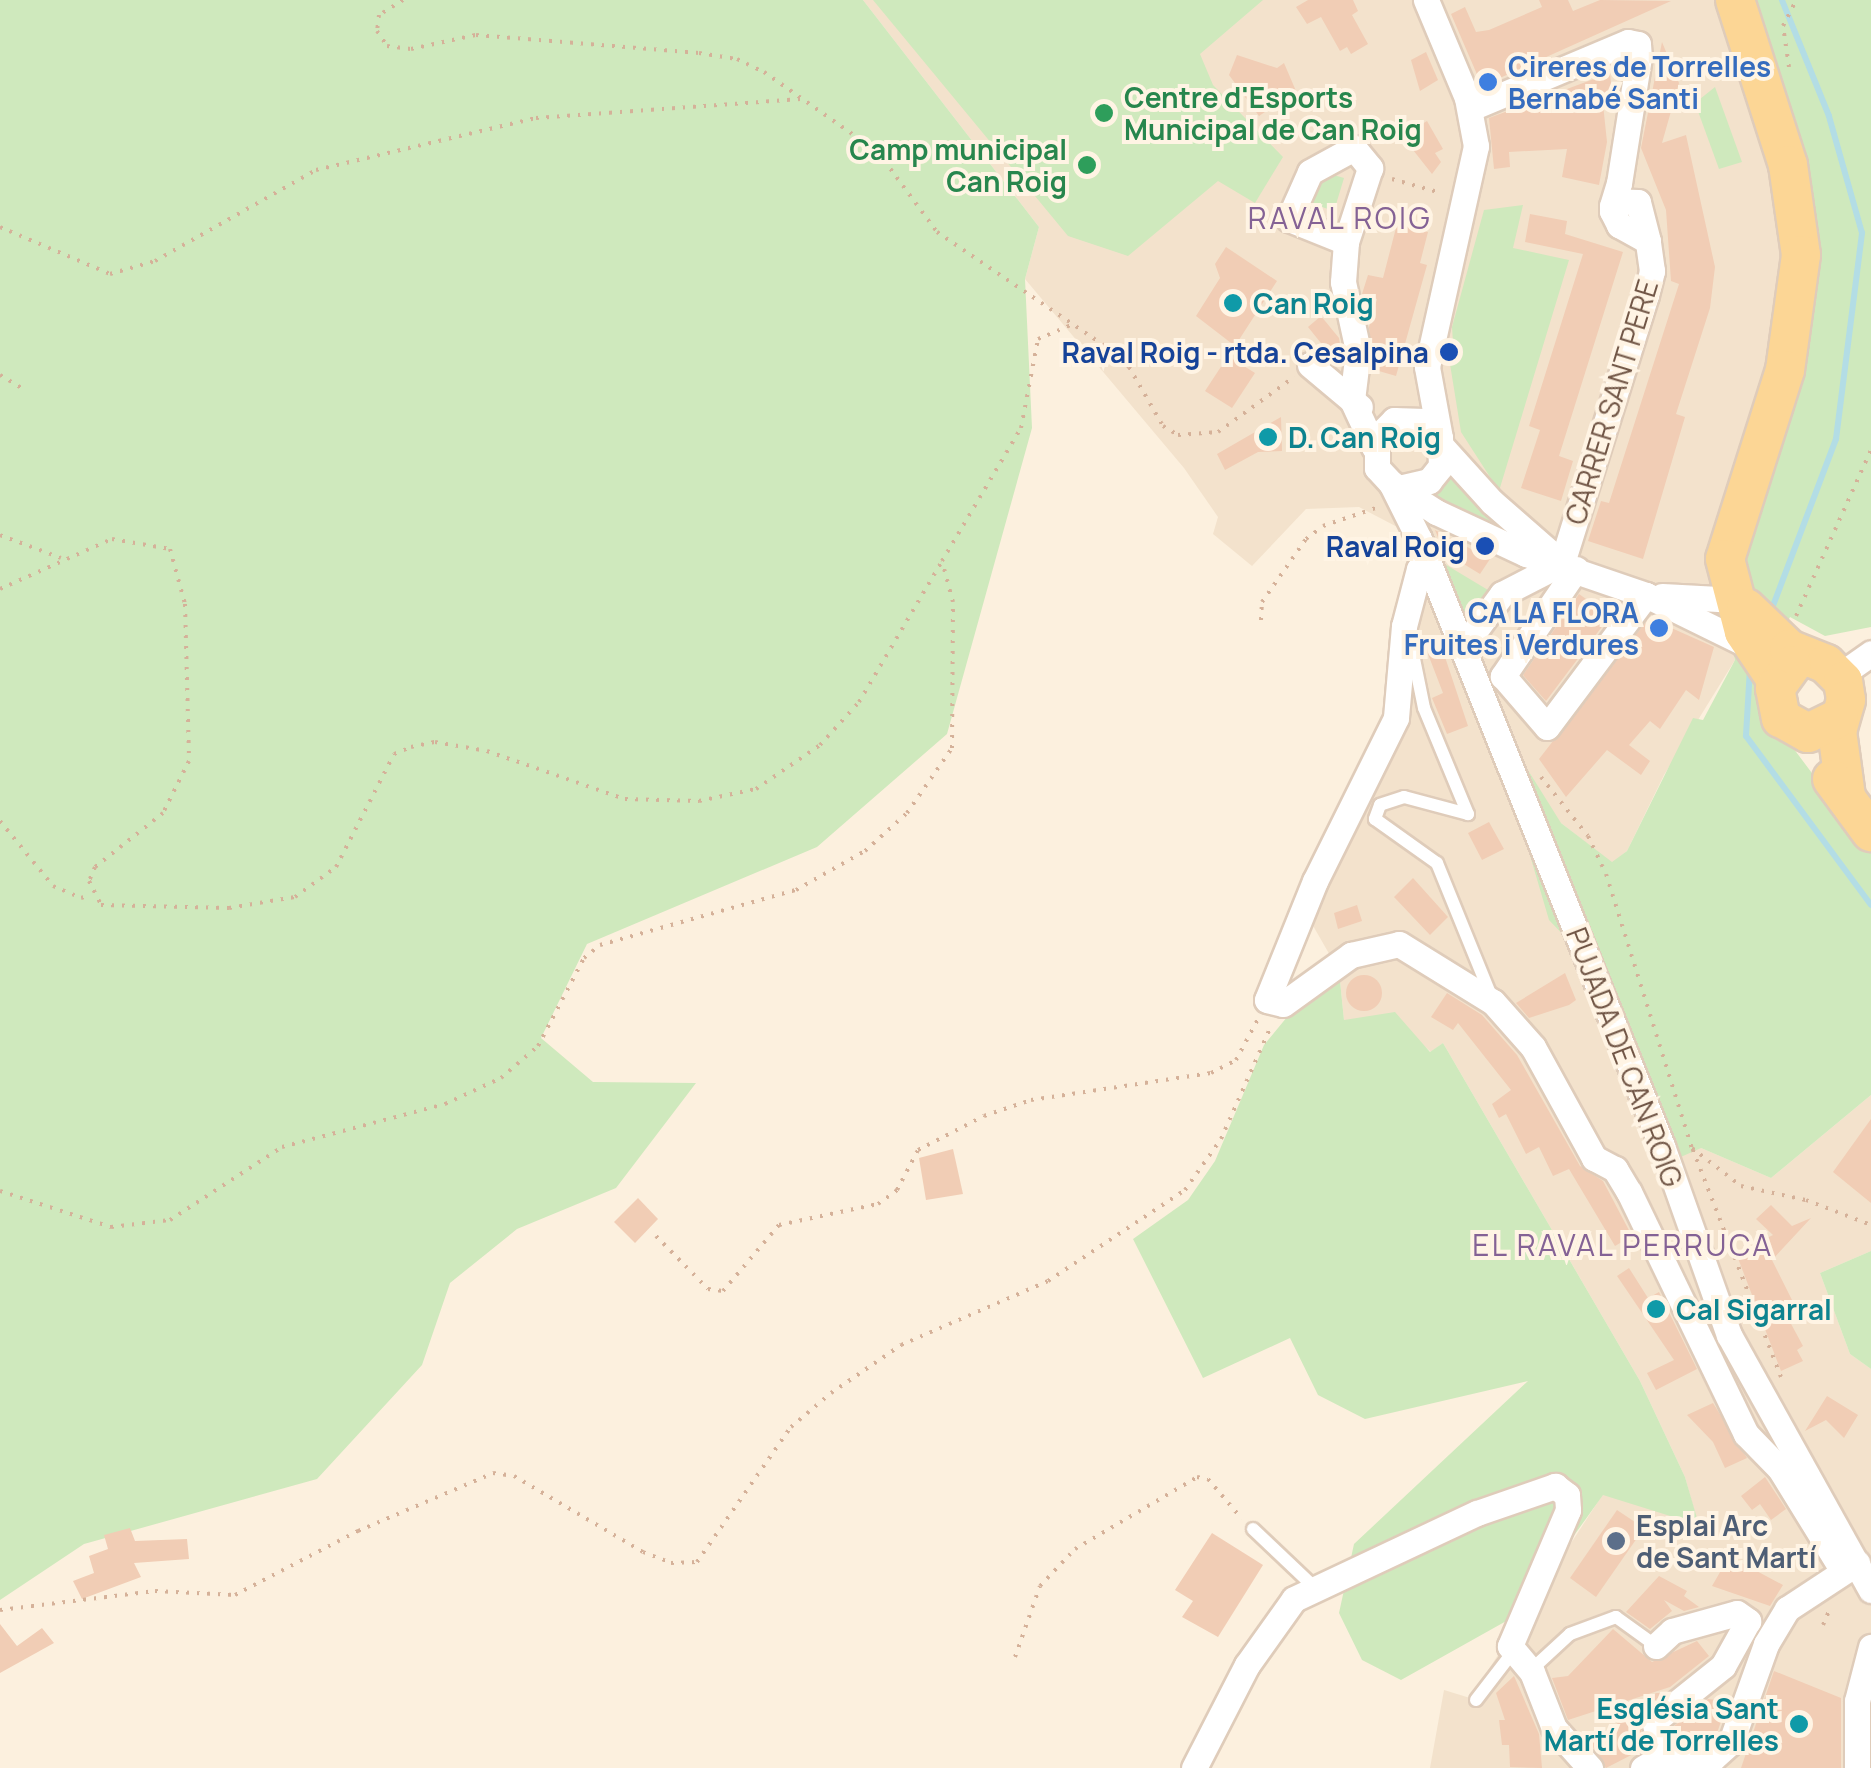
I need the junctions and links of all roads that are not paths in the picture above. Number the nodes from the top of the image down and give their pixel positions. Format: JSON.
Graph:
{"nodes":[{"id":1,"x":1426,"y":0,"type":"edge"},
{"id":2,"x":1735,"y":0,"type":"edge"},
{"id":3,"x":1471,"y":108,"type":"junction"},
{"id":4,"x":1346,"y":242,"type":"junction"},
{"id":5,"x":1426,"y":367,"type":"junction"},
{"id":6,"x":1314,"y":369,"type":"road end"},
{"id":7,"x":1352,"y":400,"type":"junction"},
{"id":8,"x":1393,"y":421,"type":"junction"},
{"id":9,"x":1442,"y":443,"type":"junction"},
{"id":10,"x":1374,"y":447,"type":"junction"},
{"id":11,"x":1409,"y":492,"type":"junction"},
{"id":12,"x":1426,"y":556,"type":"junction"},
{"id":13,"x":1725,"y":560,"type":"junction"},
{"id":14,"x":1569,"y":566,"type":"junction"},
{"id":15,"x":1646,"y":595,"type":"junction"},
{"id":16,"x":1681,"y":597,"type":"junction"},
{"id":17,"x":1736,"y":600,"type":"junction"},
{"id":18,"x":1871,"y":653,"type":"edge"},
{"id":19,"x":1467,"y":660,"type":"junction"},
{"id":20,"x":1793,"y":662,"type":"junction"},
{"id":21,"x":1823,"y":725,"type":"junction"},
{"id":22,"x":1871,"y":832,"type":"edge"},
{"id":23,"x":1492,"y":1002,"type":"junction"},
{"id":24,"x":1253,"y":1529,"type":"road end"},
{"id":25,"x":1851,"y":1566,"type":"junction"},
{"id":26,"x":1312,"y":1586,"type":"junction"},
{"id":27,"x":1871,"y":1590,"type":"edge"},
{"id":28,"x":1656,"y":1646,"type":"joint"},
{"id":29,"x":1871,"y":1647,"type":"edge"},
{"id":30,"x":1522,"y":1661,"type":"junction"},
{"id":31,"x":1476,"y":1700,"type":"dead end"},
{"id":32,"x":1654,"y":1762,"type":"edge"},
{"id":33,"x":1715,"y":1765,"type":"edge"},
{"id":34,"x":1194,"y":1768,"type":"edge"},
{"id":35,"x":1590,"y":1768,"type":"edge"},
{"id":36,"x":1857,"y":1768,"type":"edge"}],
"edges":[{"from":1,"to":3,"type":"street"},
{"from":2,"to":13,"type":"main road"},
{"from":3,"to":5,"type":"street"},
{"from":3,"to":14,"type":"street","name":"CARRER SANT PERE"},
{"from":4,"to":4,"type":"street"},
{"from":4,"to":7,"type":"street"},
{"from":5,"to":8,"type":"street"},
{"from":5,"to":9,"type":"street"},
{"from":6,"to":7,"type":"street"},
{"from":7,"to":8,"type":"street"},
{"from":7,"to":10,"type":"street"},
{"from":8,"to":9,"type":"street"},
{"from":8,"to":10,"type":"street"},
{"from":9,"to":11,"type":"street"},
{"from":9,"to":14,"type":"street"},
{"from":10,"to":11,"type":"street"},
{"from":11,"to":12,"type":"street"},
{"from":11,"to":14,"type":"street"},
{"from":12,"to":19,"type":"street","name":"PUJADA DE CAN ROIG"},
{"from":12,"to":23,"type":"lane"},
{"from":12,"to":23,"type":"street"},
{"from":13,"to":16,"type":"street"},
{"from":13,"to":17,"type":"main road"},
{"from":14,"to":15,"type":"street"},
{"from":14,"to":15,"type":"street","name":"CARRER SANT PERE"},
{"from":14,"to":19,"type":"street"},
{"from":15,"to":16,"type":"street"},
{"from":15,"to":20,"type":"street"},
{"from":16,"to":17,"type":"street"},
{"from":17,"to":20,"type":"main road"},
{"from":18,"to":20,"type":"street"},
{"from":19,"to":25,"type":"street","name":"PUJADA DE CAN ROIG"},
{"from":20,"to":21,"type":"main road"},
{"from":20,"to":21,"type":"main road"},
{"from":21,"to":22,"type":"main road"},
{"from":23,"to":25,"type":"street"},
{"from":24,"to":26,"type":"lane"},
{"from":25,"to":27,"type":"street"},
{"from":25,"to":33,"type":"street"},
{"from":26,"to":30,"type":"street"},
{"from":26,"to":34,"type":"street"},
{"from":28,"to":30,"type":"lane"},
{"from":28,"to":32,"type":"street"},
{"from":29,"to":36,"type":"street"},
{"from":30,"to":31,"type":"lane"},
{"from":30,"to":35,"type":"street"},
{"from":32,"to":33,"type":"street"}]}
